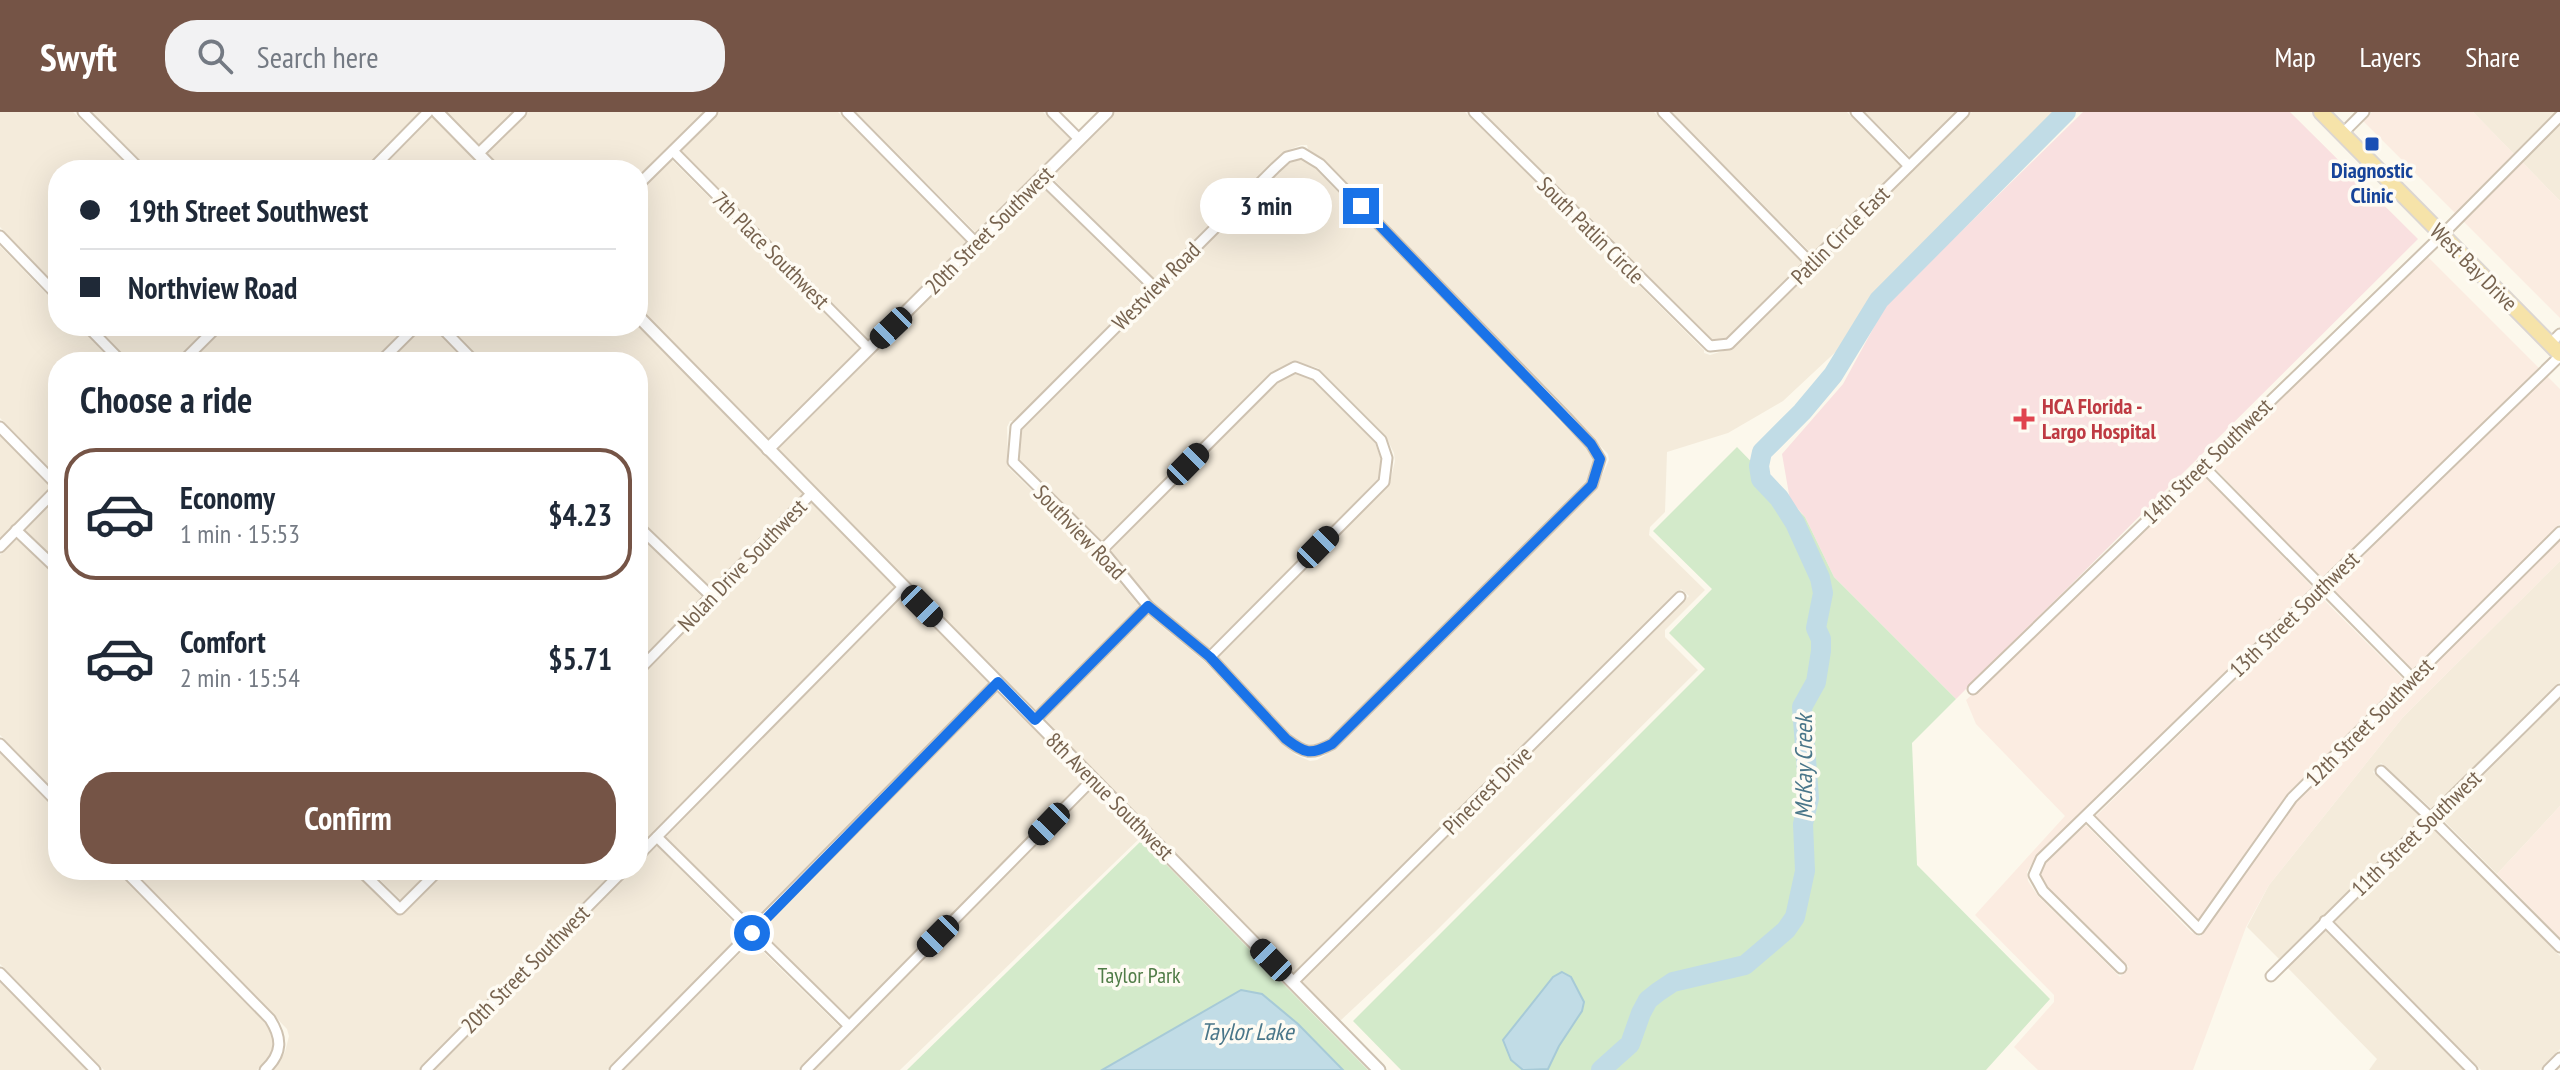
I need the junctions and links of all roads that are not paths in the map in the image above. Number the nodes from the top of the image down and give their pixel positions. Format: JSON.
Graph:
{"nodes":[{"id":1,"x":83,"y":112,"type":"edge"},
{"id":2,"x":428,"y":112,"type":"edge"},
{"id":3,"x":437,"y":112,"type":"edge"},
{"id":4,"x":521,"y":112,"type":"edge"},
{"id":5,"x":712,"y":112,"type":"edge"},
{"id":6,"x":847,"y":112,"type":"edge"},
{"id":7,"x":1052,"y":112,"type":"edge"},
{"id":8,"x":1107,"y":112,"type":"edge"},
{"id":9,"x":1474,"y":112,"type":"edge"},
{"id":10,"x":1663,"y":112,"type":"edge"},
{"id":11,"x":1856,"y":112,"type":"edge"},
{"id":12,"x":1964,"y":112,"type":"edge"},
{"id":13,"x":2321,"y":112,"type":"edge"},
{"id":14,"x":2364,"y":112,"type":"edge"},
{"id":15,"x":2560,"y":116,"type":"edge"},
{"id":16,"x":2342,"y":134,"type":"junction"},
{"id":17,"x":1079,"y":139,"type":"junction"},
{"id":18,"x":673,"y":151,"type":"junction"},
{"id":19,"x":478,"y":154,"type":"junction"},
{"id":20,"x":131,"y":160,"type":"edge"},
{"id":21,"x":381,"y":160,"type":"edge"},
{"id":22,"x":484,"y":160,"type":"edge"},
{"id":23,"x":1909,"y":166,"type":"junction"},
{"id":24,"x":648,"y":175,"type":"edge"},
{"id":25,"x":1042,"y":178,"type":"junction"},
{"id":26,"x":2442,"y":235,"type":"junction"},
{"id":27,"x":0,"y":236,"type":"edge"},
{"id":28,"x":977,"y":244,"type":"junction"},
{"id":29,"x":1811,"y":263,"type":"junction"},
{"id":30,"x":48,"y":286,"type":"edge"},
{"id":31,"x":1154,"y":287,"type":"junction"},
{"id":32,"x":648,"y":326,"type":"edge"},
{"id":33,"x":97,"y":336,"type":"edge"},
{"id":34,"x":208,"y":336,"type":"edge"},
{"id":35,"x":406,"y":336,"type":"edge"},
{"id":36,"x":450,"y":336,"type":"edge"},
{"id":37,"x":1710,"y":346,"type":"joint"},
{"id":38,"x":2558,"y":347,"type":"edge"},
{"id":39,"x":869,"y":349,"type":"junction"},
{"id":40,"x":112,"y":352,"type":"edge"},
{"id":41,"x":192,"y":352,"type":"edge"},
{"id":42,"x":390,"y":352,"type":"edge"},
{"id":43,"x":465,"y":352,"type":"edge"},
{"id":44,"x":0,"y":427,"type":"edge"},
{"id":45,"x":1016,"y":427,"type":"joint"},
{"id":46,"x":768,"y":449,"type":"junction"},
{"id":47,"x":2202,"y":465,"type":"junction"},
{"id":48,"x":48,"y":477,"type":"edge"},
{"id":49,"x":812,"y":493,"type":"junction"},
{"id":50,"x":48,"y":497,"type":"edge"},
{"id":51,"x":16,"y":530,"type":"junction"},
{"id":52,"x":2560,"y":532,"type":"edge"},
{"id":53,"x":648,"y":536,"type":"edge"},
{"id":54,"x":0,"y":547,"type":"edge"},
{"id":55,"x":1102,"y":550,"type":"junction"},
{"id":56,"x":48,"y":560,"type":"edge"},
{"id":57,"x":904,"y":586,"type":"junction"},
{"id":58,"x":2321,"y":588,"type":"junction"},
{"id":59,"x":712,"y":597,"type":"junction"},
{"id":60,"x":1680,"y":597,"type":"dead end"},
{"id":61,"x":1148,"y":606,"type":"junction"},
{"id":62,"x":1210,"y":657,"type":"junction"},
{"id":63,"x":648,"y":661,"type":"edge"},
{"id":64,"x":2413,"y":679,"type":"junction"},
{"id":65,"x":998,"y":682,"type":"junction"},
{"id":66,"x":1973,"y":689,"type":"dead end"},
{"id":67,"x":2560,"y":690,"type":"edge"},
{"id":68,"x":1035,"y":720,"type":"junction"},
{"id":69,"x":0,"y":744,"type":"edge"},
{"id":70,"x":1313,"y":753,"type":"joint"},
{"id":71,"x":2381,"y":771,"type":"dead end"},
{"id":72,"x":1093,"y":779,"type":"junction"},
{"id":73,"x":48,"y":793,"type":"edge"},
{"id":74,"x":2087,"y":816,"type":"junction"},
{"id":75,"x":2432,"y":819,"type":"junction"},
{"id":76,"x":657,"y":837,"type":"junction"},
{"id":77,"x":648,"y":846,"type":"edge"},
{"id":78,"x":134,"y":880,"type":"edge"},
{"id":79,"x":370,"y":880,"type":"edge"},
{"id":80,"x":429,"y":880,"type":"edge"},
{"id":81,"x":614,"y":880,"type":"edge"},
{"id":82,"x":2325,"y":921,"type":"junction"},
{"id":83,"x":752,"y":933,"type":"junction"},
{"id":84,"x":2560,"y":947,"type":"edge"},
{"id":85,"x":2121,"y":968,"type":"dead end"},
{"id":86,"x":0,"y":973,"type":"edge"},
{"id":87,"x":2271,"y":976,"type":"dead end"},
{"id":88,"x":1293,"y":982,"type":"junction"},
{"id":89,"x":849,"y":1026,"type":"junction"},
{"id":90,"x":2560,"y":1058,"type":"edge"},
{"id":91,"x":95,"y":1070,"type":"edge"},
{"id":92,"x":265,"y":1070,"type":"edge"},
{"id":93,"x":426,"y":1070,"type":"edge"},
{"id":94,"x":615,"y":1070,"type":"edge"},
{"id":95,"x":806,"y":1070,"type":"edge"},
{"id":96,"x":1379,"y":1070,"type":"edge"},
{"id":97,"x":2472,"y":1070,"type":"edge"},
{"id":98,"x":2548,"y":1070,"type":"edge"}],
"edges":[{"from":1,"to":20,"type":"street"},
{"from":2,"to":21,"type":"street"},
{"from":3,"to":19,"type":"street"},
{"from":4,"to":19,"type":"street"},
{"from":5,"to":18,"type":"street"},
{"from":6,"to":28,"type":"street"},
{"from":7,"to":17,"type":"street"},
{"from":8,"to":17,"type":"street","name":"20th Street Southwest"},
{"from":9,"to":37,"type":"street","name":"South Patlin Circle"},
{"from":10,"to":29,"type":"street"},
{"from":11,"to":23,"type":"street"},
{"from":12,"to":23,"type":"street","name":"Patlin Circle East"},
{"from":13,"to":16,"type":"main road","name":"West Bay Drive"},
{"from":14,"to":16,"type":"street"},
{"from":15,"to":26,"type":"street","name":"14th Street Southwest"},
{"from":16,"to":26,"type":"main road","name":"West Bay Drive"},
{"from":17,"to":25,"type":"street","name":"20th Street Southwest"},
{"from":18,"to":24,"type":"street"},
{"from":18,"to":39,"type":"street","name":"7th Place Southwest"},
{"from":19,"to":22,"type":"street"},
{"from":23,"to":29,"type":"street","name":"Patlin Circle East"},
{"from":25,"to":28,"type":"street","name":"20th Street Southwest"},
{"from":25,"to":31,"type":"street"},
{"from":26,"to":38,"type":"main road","name":"West Bay Drive"},
{"from":26,"to":47,"type":"street","name":"14th Street Southwest"},
{"from":27,"to":30,"type":"street"},
{"from":28,"to":39,"type":"street","name":"20th Street Southwest"},
{"from":29,"to":37,"type":"street","name":"Patlin Circle East"},
{"from":31,"to":45,"type":"street","name":"Westview Road"},
{"from":31,"to":70,"type":"street","name":"Westview Road"},
{"from":32,"to":46,"type":"street","name":"8th Avenue Southwest"},
{"from":33,"to":40,"type":"street"},
{"from":34,"to":41,"type":"street"},
{"from":35,"to":42,"type":"street"},
{"from":36,"to":43,"type":"street"},
{"from":38,"to":58,"type":"street","name":"13th Street Southwest"},
{"from":39,"to":46,"type":"street","name":"20th Street Southwest"},
{"from":44,"to":48,"type":"street"},
{"from":45,"to":55,"type":"street","name":"Southview Road"},
{"from":46,"to":49,"type":"street","name":"8th Avenue Southwest"},
{"from":47,"to":58,"type":"street"},
{"from":47,"to":66,"type":"street","name":"14th Street Southwest"},
{"from":49,"to":57,"type":"street","name":"8th Avenue Southwest"},
{"from":49,"to":59,"type":"street","name":"Nolan Drive Southwest"},
{"from":50,"to":51,"type":"street"},
{"from":51,"to":54,"type":"street"},
{"from":51,"to":56,"type":"street"},
{"from":52,"to":64,"type":"street","name":"12th Street Southwest"},
{"from":53,"to":59,"type":"street"},
{"from":55,"to":61,"type":"street","name":"Southview Road"},
{"from":55,"to":62,"type":"street"},
{"from":57,"to":65,"type":"street","name":"8th Avenue Southwest"},
{"from":57,"to":76,"type":"street"},
{"from":58,"to":64,"type":"street"},
{"from":58,"to":74,"type":"street","name":"13th Street Southwest"},
{"from":59,"to":63,"type":"street","name":"Nolan Drive Southwest"},
{"from":60,"to":88,"type":"street","name":"Pinecrest Drive"},
{"from":61,"to":62,"type":"street","name":"Southview Road"},
{"from":61,"to":68,"type":"street"},
{"from":62,"to":70,"type":"street","name":"Southview Road"},
{"from":64,"to":74,"type":"street","name":"12th Street Southwest"},
{"from":65,"to":68,"type":"street","name":"8th Avenue Southwest"},
{"from":65,"to":83,"type":"street"},
{"from":67,"to":75,"type":"street","name":"11th Street Southwest"},
{"from":68,"to":72,"type":"street","name":"8th Avenue Southwest"},
{"from":69,"to":73,"type":"street"},
{"from":71,"to":75,"type":"street"},
{"from":72,"to":88,"type":"street","name":"8th Avenue Southwest"},
{"from":72,"to":89,"type":"street"},
{"from":74,"to":85,"type":"street","name":"13th Street Southwest"},
{"from":75,"to":82,"type":"street","name":"11th Street Southwest"},
{"from":75,"to":84,"type":"street"},
{"from":76,"to":77,"type":"street"},
{"from":76,"to":83,"type":"street"},
{"from":78,"to":92,"type":"street"},
{"from":79,"to":80,"type":"street"},
{"from":81,"to":93,"type":"street","name":"20th Street Southwest"},
{"from":82,"to":87,"type":"street","name":"11th Street Southwest"},
{"from":82,"to":97,"type":"street"},
{"from":83,"to":89,"type":"street"},
{"from":83,"to":94,"type":"street"},
{"from":86,"to":91,"type":"street"},
{"from":88,"to":96,"type":"street","name":"8th Avenue Southwest"},
{"from":89,"to":95,"type":"street"},
{"from":90,"to":98,"type":"street"}]}
